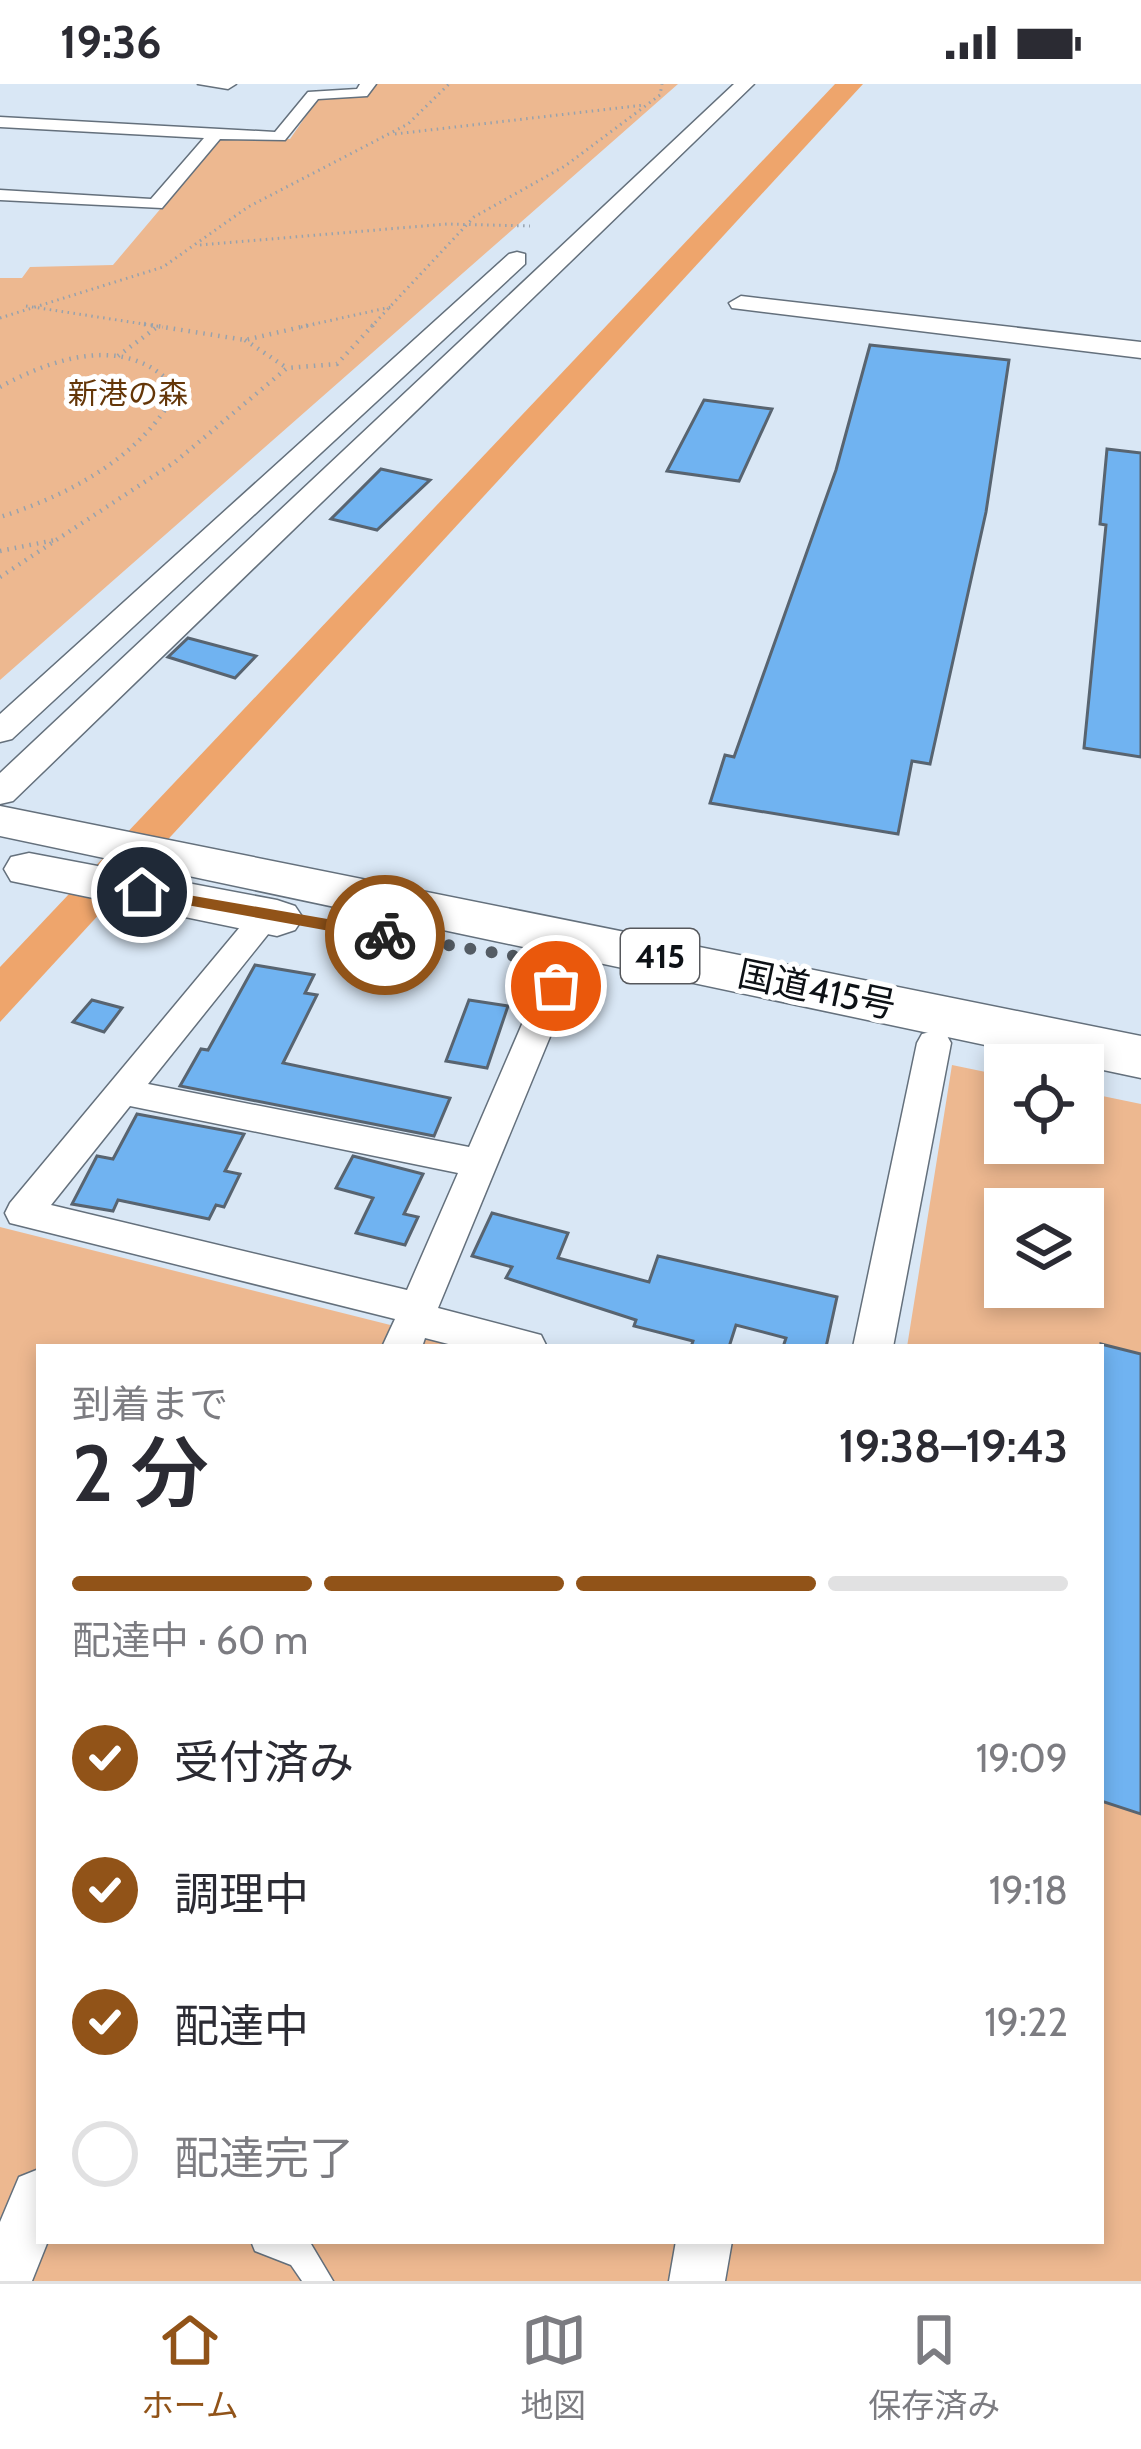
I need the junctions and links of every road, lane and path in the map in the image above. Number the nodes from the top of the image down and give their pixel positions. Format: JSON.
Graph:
{"nodes":[{"id":1,"x":206,"y":84,"type":"edge"},
{"id":2,"x":228,"y":84,"type":"edge"},
{"id":3,"x":368,"y":84,"type":"edge"},
{"id":4,"x":449,"y":84,"type":"edge"},
{"id":5,"x":662,"y":84,"type":"edge"},
{"id":6,"x":711,"y":84,"type":"edge"},
{"id":7,"x":746,"y":84,"type":"edge"},
{"id":8,"x":648,"y":105,"type":"junction"},
{"id":9,"x":675,"y":116,"type":"dead end"},
{"id":10,"x":0,"y":122,"type":"edge"},
{"id":11,"x":216,"y":134,"type":"junction"},
{"id":12,"x":391,"y":134,"type":"junction"},
{"id":13,"x":0,"y":195,"type":"edge"},
{"id":14,"x":472,"y":220,"type":"junction"},
{"id":15,"x":531,"y":235,"type":"joint"},
{"id":16,"x":197,"y":245,"type":"junction"},
{"id":17,"x":741,"y":303,"type":"dead end"},
{"id":18,"x":22,"y":306,"type":"junction"},
{"id":19,"x":391,"y":307,"type":"junction"},
{"id":20,"x":0,"y":318,"type":"edge"},
{"id":21,"x":157,"y":327,"type":"junction"},
{"id":22,"x":245,"y":340,"type":"junction"},
{"id":23,"x":1141,"y":350,"type":"edge"},
{"id":24,"x":118,"y":356,"type":"junction"},
{"id":25,"x":287,"y":368,"type":"junction"},
{"id":26,"x":0,"y":387,"type":"edge"},
{"id":27,"x":0,"y":517,"type":"edge"},
{"id":28,"x":64,"y":538,"type":"junction"},
{"id":29,"x":0,"y":551,"type":"edge"},
{"id":30,"x":0,"y":577,"type":"edge"},
{"id":31,"x":0,"y":732,"type":"edge"},
{"id":32,"x":0,"y":793,"type":"edge"},
{"id":33,"x":0,"y":821,"type":"edge"},
{"id":34,"x":0,"y":863,"type":"edge"},
{"id":35,"x":160,"y":874,"type":"junction"},
{"id":36,"x":266,"y":916,"type":"junction"},
{"id":37,"x":564,"y":964,"type":"junction"},
{"id":38,"x":934,"y":1043,"type":"junction"},
{"id":39,"x":984,"y":1054,"type":"edge"},
{"id":40,"x":1141,"y":1057,"type":"edge"},
{"id":41,"x":1104,"y":1080,"type":"edge"},
{"id":42,"x":1141,"y":1088,"type":"edge"},
{"id":43,"x":121,"y":1091,"type":"junction"},
{"id":44,"x":478,"y":1162,"type":"junction"},
{"id":45,"x":412,"y":1325,"type":"edge"},
{"id":46,"x":511,"y":1344,"type":"edge"},
{"id":47,"x":874,"y":1344,"type":"edge"},
{"id":48,"x":36,"y":2204,"type":"edge"},
{"id":49,"x":274,"y":2244,"type":"edge"},
{"id":50,"x":703,"y":2244,"type":"edge"},
{"id":51,"x":3,"y":2281,"type":"edge"},
{"id":52,"x":319,"y":2281,"type":"edge"},
{"id":53,"x":697,"y":2281,"type":"edge"}],
"edges":[{"from":1,"to":2,"type":"street"},
{"from":3,"to":11,"type":"street"},
{"from":4,"to":12,"type":"path"},
{"from":5,"to":8,"type":"path"},
{"from":6,"to":9,"type":"street"},
{"from":7,"to":32,"type":"street"},
{"from":8,"to":12,"type":"path"},
{"from":8,"to":14,"type":"path"},
{"from":10,"to":11,"type":"street"},
{"from":11,"to":13,"type":"street"},
{"from":12,"to":16,"type":"path"},
{"from":14,"to":15,"type":"path"},
{"from":14,"to":16,"type":"path"},
{"from":14,"to":19,"type":"path"},
{"from":15,"to":31,"type":"street"},
{"from":16,"to":18,"type":"path"},
{"from":17,"to":23,"type":"street"},
{"from":18,"to":20,"type":"path"},
{"from":18,"to":21,"type":"path"},
{"from":19,"to":22,"type":"path"},
{"from":19,"to":25,"type":"path"},
{"from":21,"to":22,"type":"path"},
{"from":21,"to":24,"type":"path"},
{"from":22,"to":25,"type":"path"},
{"from":24,"to":26,"type":"path"},
{"from":24,"to":27,"type":"path"},
{"from":25,"to":28,"type":"path"},
{"from":28,"to":29,"type":"path"},
{"from":28,"to":30,"type":"path"},
{"from":33,"to":35,"type":"highway","name":"国道415号","number":"415"},
{"from":34,"to":35,"type":"highway","name":"国道415号","number":"415"},
{"from":35,"to":36,"type":"highway","name":"国道415号","number":"415"},
{"from":35,"to":40,"type":"highway","name":"国道415号","number":"415"},
{"from":36,"to":37,"type":"highway","name":"国道415号","number":"415"},
{"from":36,"to":43,"type":"street"},
{"from":37,"to":38,"type":"highway","name":"国道415号","number":"415"},
{"from":37,"to":44,"type":"street"},
{"from":38,"to":39,"type":"highway","name":"国道415号","number":"415"},
{"from":38,"to":47,"type":"street"},
{"from":41,"to":42,"type":"highway"},
{"from":43,"to":44,"type":"street"},
{"from":43,"to":45,"type":"street"},
{"from":44,"to":45,"type":"street"},
{"from":45,"to":46,"type":"street"},
{"from":48,"to":51,"type":"street"},
{"from":49,"to":52,"type":"lane"},
{"from":50,"to":53,"type":"street"}]}
